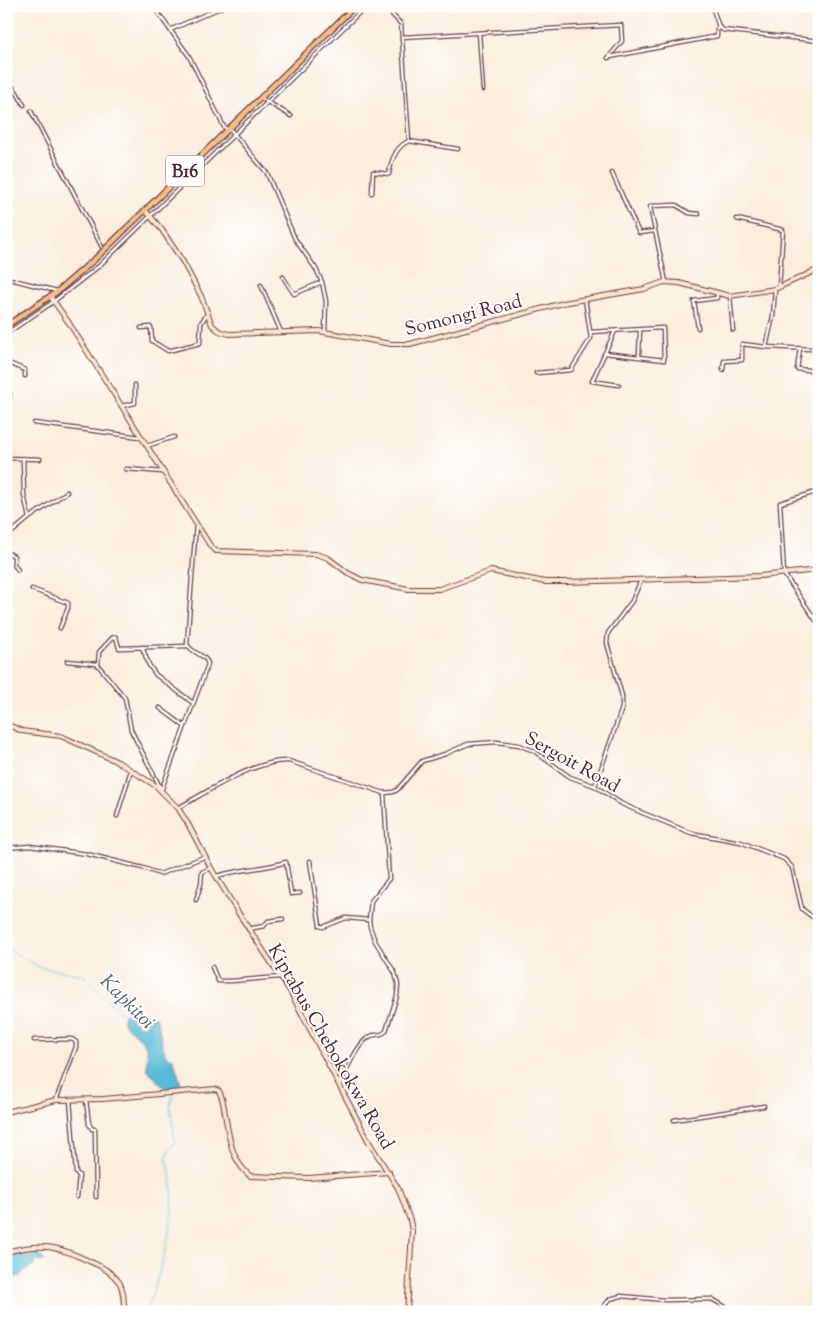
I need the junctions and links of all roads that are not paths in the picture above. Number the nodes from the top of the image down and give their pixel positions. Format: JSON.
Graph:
{"nodes":[{"id":1,"x":152,"y":6,"type":"edge"},
{"id":2,"x":224,"y":6,"type":"edge"},
{"id":3,"x":355,"y":6,"type":"edge"},
{"id":4,"x":366,"y":6,"type":"edge"},
{"id":5,"x":384,"y":6,"type":"edge"},
{"id":6,"x":712,"y":6,"type":"edge"},
{"id":7,"x":719,"y":28,"type":"junction"},
{"id":8,"x":170,"y":30,"type":"junction"},
{"id":9,"x":479,"y":33,"type":"junction"},
{"id":10,"x":402,"y":37,"type":"junction"},
{"id":11,"x":819,"y":41,"type":"edge"},
{"id":12,"x":6,"y":80,"type":"edge"},
{"id":13,"x":483,"y":90,"type":"dead end"},
{"id":14,"x":260,"y":98,"type":"junction"},
{"id":15,"x":266,"y":103,"type":"junction"},
{"id":16,"x":24,"y":105,"type":"dead end"},
{"id":17,"x":31,"y":111,"type":"dead end"},
{"id":18,"x":291,"y":116,"type":"dead end"},
{"id":19,"x":229,"y":129,"type":"junction"},
{"id":20,"x":234,"y":134,"type":"junction"},
{"id":21,"x":410,"y":141,"type":"junction"},
{"id":22,"x":458,"y":149,"type":"dead end"},
{"id":23,"x":612,"y":173,"type":"dead end"},
{"id":24,"x":372,"y":193,"type":"dead end"},
{"id":25,"x":145,"y":210,"type":"junction"},
{"id":26,"x":699,"y":214,"type":"dead end"},
{"id":27,"x":149,"y":216,"type":"junction"},
{"id":28,"x":737,"y":219,"type":"dead end"},
{"id":29,"x":655,"y":231,"type":"junction"},
{"id":30,"x":102,"y":247,"type":"dead end"},
{"id":31,"x":819,"y":269,"type":"edge"},
{"id":32,"x":283,"y":277,"type":"dead end"},
{"id":33,"x":6,"y":278,"type":"edge"},
{"id":34,"x":322,"y":282,"type":"junction"},
{"id":35,"x":666,"y":282,"type":"junction"},
{"id":36,"x":261,"y":285,"type":"dead end"},
{"id":37,"x":777,"y":288,"type":"junction"},
{"id":38,"x":58,"y":291,"type":"junction"},
{"id":39,"x":717,"y":294,"type":"junction"},
{"id":40,"x":50,"y":296,"type":"junction"},
{"id":41,"x":730,"y":296,"type":"junction"},
{"id":42,"x":585,"y":299,"type":"junction"},
{"id":43,"x":53,"y":302,"type":"junction"},
{"id":44,"x":207,"y":314,"type":"junction"},
{"id":45,"x":6,"y":326,"type":"edge"},
{"id":46,"x":141,"y":328,"type":"dead end"},
{"id":47,"x":698,"y":328,"type":"dead end"},
{"id":48,"x":640,"y":330,"type":"junction"},
{"id":49,"x":733,"y":330,"type":"dead end"},
{"id":50,"x":615,"y":331,"type":"junction"},
{"id":51,"x":281,"y":332,"type":"junction"},
{"id":52,"x":325,"y":332,"type":"junction"},
{"id":53,"x":590,"y":332,"type":"junction"},
{"id":54,"x":6,"y":334,"type":"edge"},
{"id":55,"x":766,"y":347,"type":"junction"},
{"id":56,"x":800,"y":348,"type":"junction"},
{"id":57,"x":812,"y":349,"type":"dead end"},
{"id":58,"x":605,"y":353,"type":"junction"},
{"id":59,"x":639,"y":356,"type":"junction"},
{"id":60,"x":6,"y":362,"type":"edge"},
{"id":61,"x":723,"y":370,"type":"dead end"},
{"id":62,"x":819,"y":371,"type":"edge"},
{"id":63,"x":536,"y":373,"type":"dead end"},
{"id":64,"x":25,"y":376,"type":"dead end"},
{"id":65,"x":135,"y":385,"type":"dead end"},
{"id":66,"x":619,"y":385,"type":"dead end"},
{"id":67,"x":6,"y":392,"type":"edge"},
{"id":68,"x":121,"y":406,"type":"junction"},
{"id":69,"x":7,"y":411,"type":"edge"},
{"id":70,"x":34,"y":423,"type":"dead end"},
{"id":71,"x":140,"y":437,"type":"junction"},
{"id":72,"x":174,"y":437,"type":"dead end"},
{"id":73,"x":146,"y":447,"type":"junction"},
{"id":74,"x":6,"y":458,"type":"edge"},
{"id":75,"x":23,"y":458,"type":"junction"},
{"id":76,"x":40,"y":459,"type":"dead end"},
{"id":77,"x":126,"y":469,"type":"dead end"},
{"id":78,"x":163,"y":472,"type":"junction"},
{"id":79,"x":819,"y":491,"type":"edge"},
{"id":80,"x":67,"y":492,"type":"dead end"},
{"id":81,"x":29,"y":518,"type":"junction"},
{"id":82,"x":196,"y":523,"type":"junction"},
{"id":83,"x":6,"y":537,"type":"edge"},
{"id":84,"x":6,"y":552,"type":"edge"},
{"id":85,"x":18,"y":570,"type":"dead end"},
{"id":86,"x":819,"y":570,"type":"edge"},
{"id":87,"x":784,"y":574,"type":"junction"},
{"id":88,"x":642,"y":580,"type":"junction"},
{"id":89,"x":32,"y":589,"type":"dead end"},
{"id":90,"x":819,"y":625,"type":"edge"},
{"id":91,"x":60,"y":628,"type":"dead end"},
{"id":92,"x":188,"y":646,"type":"junction"},
{"id":93,"x":142,"y":647,"type":"junction"},
{"id":94,"x":67,"y":661,"type":"dead end"},
{"id":95,"x":98,"y":665,"type":"junction"},
{"id":96,"x":193,"y":703,"type":"junction"},
{"id":97,"x":160,"y":708,"type":"dead end"},
{"id":98,"x":6,"y":724,"type":"edge"},
{"id":99,"x":184,"y":726,"type":"junction"},
{"id":100,"x":132,"y":770,"type":"junction"},
{"id":101,"x":595,"y":786,"type":"junction"},
{"id":102,"x":161,"y":790,"type":"junction"},
{"id":103,"x":384,"y":793,"type":"junction"},
{"id":104,"x":178,"y":808,"type":"junction"},
{"id":105,"x":117,"y":816,"type":"dead end"},
{"id":106,"x":6,"y":848,"type":"edge"},
{"id":107,"x":206,"y":856,"type":"junction"},
{"id":108,"x":310,"y":861,"type":"dead end"},
{"id":109,"x":211,"y":868,"type":"junction"},
{"id":110,"x":217,"y":876,"type":"junction"},
{"id":111,"x":300,"y":893,"type":"dead end"},
{"id":112,"x":196,"y":900,"type":"dead end"},
{"id":113,"x":283,"y":919,"type":"dead end"},
{"id":114,"x":369,"y":920,"type":"junction"},
{"id":115,"x":819,"y":922,"type":"edge"},
{"id":116,"x":248,"y":929,"type":"junction"},
{"id":117,"x":212,"y":967,"type":"dead end"},
{"id":118,"x":280,"y":977,"type":"junction"},
{"id":119,"x":34,"y":1040,"type":"dead end"},
{"id":120,"x":338,"y":1085,"type":"junction"},
{"id":121,"x":56,"y":1100,"type":"junction"},
{"id":122,"x":70,"y":1100,"type":"junction"},
{"id":123,"x":86,"y":1100,"type":"junction"},
{"id":124,"x":764,"y":1106,"type":"dead end"},
{"id":125,"x":6,"y":1112,"type":"edge"},
{"id":126,"x":674,"y":1120,"type":"dead end"},
{"id":127,"x":389,"y":1172,"type":"junction"},
{"id":128,"x":77,"y":1197,"type":"dead end"},
{"id":129,"x":96,"y":1197,"type":"dead end"},
{"id":130,"x":6,"y":1252,"type":"edge"},
{"id":131,"x":124,"y":1312,"type":"edge"},
{"id":132,"x":407,"y":1312,"type":"edge"},
{"id":133,"x":599,"y":1312,"type":"edge"},
{"id":134,"x":734,"y":1312,"type":"edge"}],
"edges":[{"from":1,"to":8,"type":"street"},
{"from":2,"to":8,"type":"street"},
{"from":3,"to":14,"type":"main road","number":"B16"},
{"from":4,"to":15,"type":"street"},
{"from":5,"to":10,"type":"street"},
{"from":6,"to":7,"type":"street"},
{"from":7,"to":9,"type":"street"},
{"from":7,"to":11,"type":"street"},
{"from":8,"to":19,"type":"street"},
{"from":9,"to":10,"type":"street"},
{"from":9,"to":13,"type":"street"},
{"from":10,"to":21,"type":"street"},
{"from":12,"to":16,"type":"street"},
{"from":14,"to":15,"type":"street"},
{"from":14,"to":19,"type":"main road","number":"B16"},
{"from":15,"to":18,"type":"street"},
{"from":15,"to":20,"type":"street"},
{"from":17,"to":30,"type":"street"},
{"from":19,"to":20,"type":"street"},
{"from":19,"to":25,"type":"main road","number":"B16"},
{"from":20,"to":27,"type":"street"},
{"from":20,"to":34,"type":"street"},
{"from":21,"to":22,"type":"street"},
{"from":21,"to":24,"type":"street"},
{"from":23,"to":29,"type":"street"},
{"from":25,"to":27,"type":"street","name":"Somongi Road"},
{"from":25,"to":38,"type":"main road","number":"B16"},
{"from":26,"to":29,"type":"street"},
{"from":27,"to":43,"type":"street"},
{"from":27,"to":44,"type":"street","name":"Somongi Road"},
{"from":28,"to":37,"type":"street"},
{"from":29,"to":35,"type":"street"},
{"from":31,"to":37,"type":"street","name":"Somongi Road"},
{"from":32,"to":34,"type":"street"},
{"from":33,"to":38,"type":"street"},
{"from":34,"to":52,"type":"street"},
{"from":35,"to":39,"type":"street","name":"Somongi Road"},
{"from":35,"to":42,"type":"street","name":"Somongi Road"},
{"from":36,"to":51,"type":"street"},
{"from":37,"to":41,"type":"street","name":"Somongi Road"},
{"from":37,"to":55,"type":"street"},
{"from":38,"to":40,"type":"main road","number":"B16"},
{"from":39,"to":41,"type":"street","name":"Somongi Road"},
{"from":39,"to":47,"type":"street"},
{"from":40,"to":43,"type":"street"},
{"from":40,"to":45,"type":"main road","number":"B16"},
{"from":41,"to":49,"type":"street"},
{"from":42,"to":52,"type":"street","name":"Somongi Road"},
{"from":42,"to":53,"type":"street"},
{"from":43,"to":54,"type":"street"},
{"from":43,"to":68,"type":"street"},
{"from":44,"to":46,"type":"street"},
{"from":44,"to":51,"type":"street","name":"Somongi Road"},
{"from":48,"to":50,"type":"street"},
{"from":48,"to":59,"type":"street"},
{"from":48,"to":59,"type":"street"},
{"from":50,"to":53,"type":"street"},
{"from":50,"to":58,"type":"street"},
{"from":51,"to":52,"type":"street","name":"Somongi Road"},
{"from":53,"to":63,"type":"street"},
{"from":55,"to":56,"type":"street"},
{"from":55,"to":61,"type":"street"},
{"from":56,"to":57,"type":"street"},
{"from":56,"to":62,"type":"street"},
{"from":58,"to":59,"type":"street"},
{"from":58,"to":66,"type":"street"},
{"from":60,"to":64,"type":"street"},
{"from":65,"to":68,"type":"street"},
{"from":67,"to":69,"type":"street"},
{"from":68,"to":71,"type":"street"},
{"from":70,"to":71,"type":"street"},
{"from":71,"to":73,"type":"street"},
{"from":72,"to":73,"type":"street"},
{"from":73,"to":78,"type":"street"},
{"from":74,"to":75,"type":"street"},
{"from":75,"to":76,"type":"street"},
{"from":75,"to":81,"type":"street"},
{"from":77,"to":78,"type":"street"},
{"from":78,"to":82,"type":"street"},
{"from":79,"to":87,"type":"street"},
{"from":80,"to":81,"type":"street"},
{"from":81,"to":83,"type":"street"},
{"from":82,"to":88,"type":"street"},
{"from":82,"to":92,"type":"street"},
{"from":84,"to":85,"type":"street"},
{"from":86,"to":87,"type":"street"},
{"from":87,"to":88,"type":"street"},
{"from":87,"to":90,"type":"street"},
{"from":88,"to":101,"type":"street"},
{"from":89,"to":91,"type":"street"},
{"from":92,"to":93,"type":"street"},
{"from":92,"to":96,"type":"street"},
{"from":93,"to":95,"type":"street"},
{"from":93,"to":96,"type":"street"},
{"from":94,"to":95,"type":"street"},
{"from":95,"to":102,"type":"street"},
{"from":96,"to":99,"type":"street"},
{"from":97,"to":99,"type":"street"},
{"from":98,"to":100,"type":"street","name":"Kiptabus Chebokokwa Road"},
{"from":99,"to":102,"type":"street"},
{"from":100,"to":102,"type":"street","name":"Kiptabus Chebokokwa Road"},
{"from":100,"to":105,"type":"street"},
{"from":101,"to":103,"type":"street","name":"Sergoit Road"},
{"from":101,"to":115,"type":"street","name":"Sergoit Road"},
{"from":102,"to":104,"type":"street","name":"Kiptabus Chebokokwa Road"},
{"from":103,"to":104,"type":"street"},
{"from":103,"to":114,"type":"street"},
{"from":104,"to":107,"type":"street","name":"Kiptabus Chebokokwa Road"},
{"from":106,"to":107,"type":"street"},
{"from":107,"to":109,"type":"street","name":"Kiptabus Chebokokwa Road"},
{"from":108,"to":114,"type":"street"},
{"from":109,"to":110,"type":"street","name":"Kiptabus Chebokokwa Road"},
{"from":109,"to":112,"type":"street"},
{"from":110,"to":111,"type":"street"},
{"from":110,"to":116,"type":"street","name":"Kiptabus Chebokokwa Road"},
{"from":113,"to":116,"type":"street"},
{"from":114,"to":120,"type":"street"},
{"from":116,"to":118,"type":"street","name":"Kiptabus Chebokokwa Road"},
{"from":117,"to":118,"type":"street"},
{"from":118,"to":120,"type":"street","name":"Kiptabus Chebokokwa Road"},
{"from":119,"to":121,"type":"street"},
{"from":120,"to":127,"type":"street","name":"Kiptabus Chebokokwa Road"},
{"from":121,"to":122,"type":"street"},
{"from":121,"to":125,"type":"street"},
{"from":122,"to":123,"type":"street"},
{"from":122,"to":128,"type":"street"},
{"from":123,"to":127,"type":"street"},
{"from":123,"to":129,"type":"street"},
{"from":124,"to":126,"type":"street"},
{"from":127,"to":132,"type":"street","name":"Kiptabus Chebokokwa Road"},
{"from":130,"to":131,"type":"street"},
{"from":133,"to":134,"type":"street"}]}
